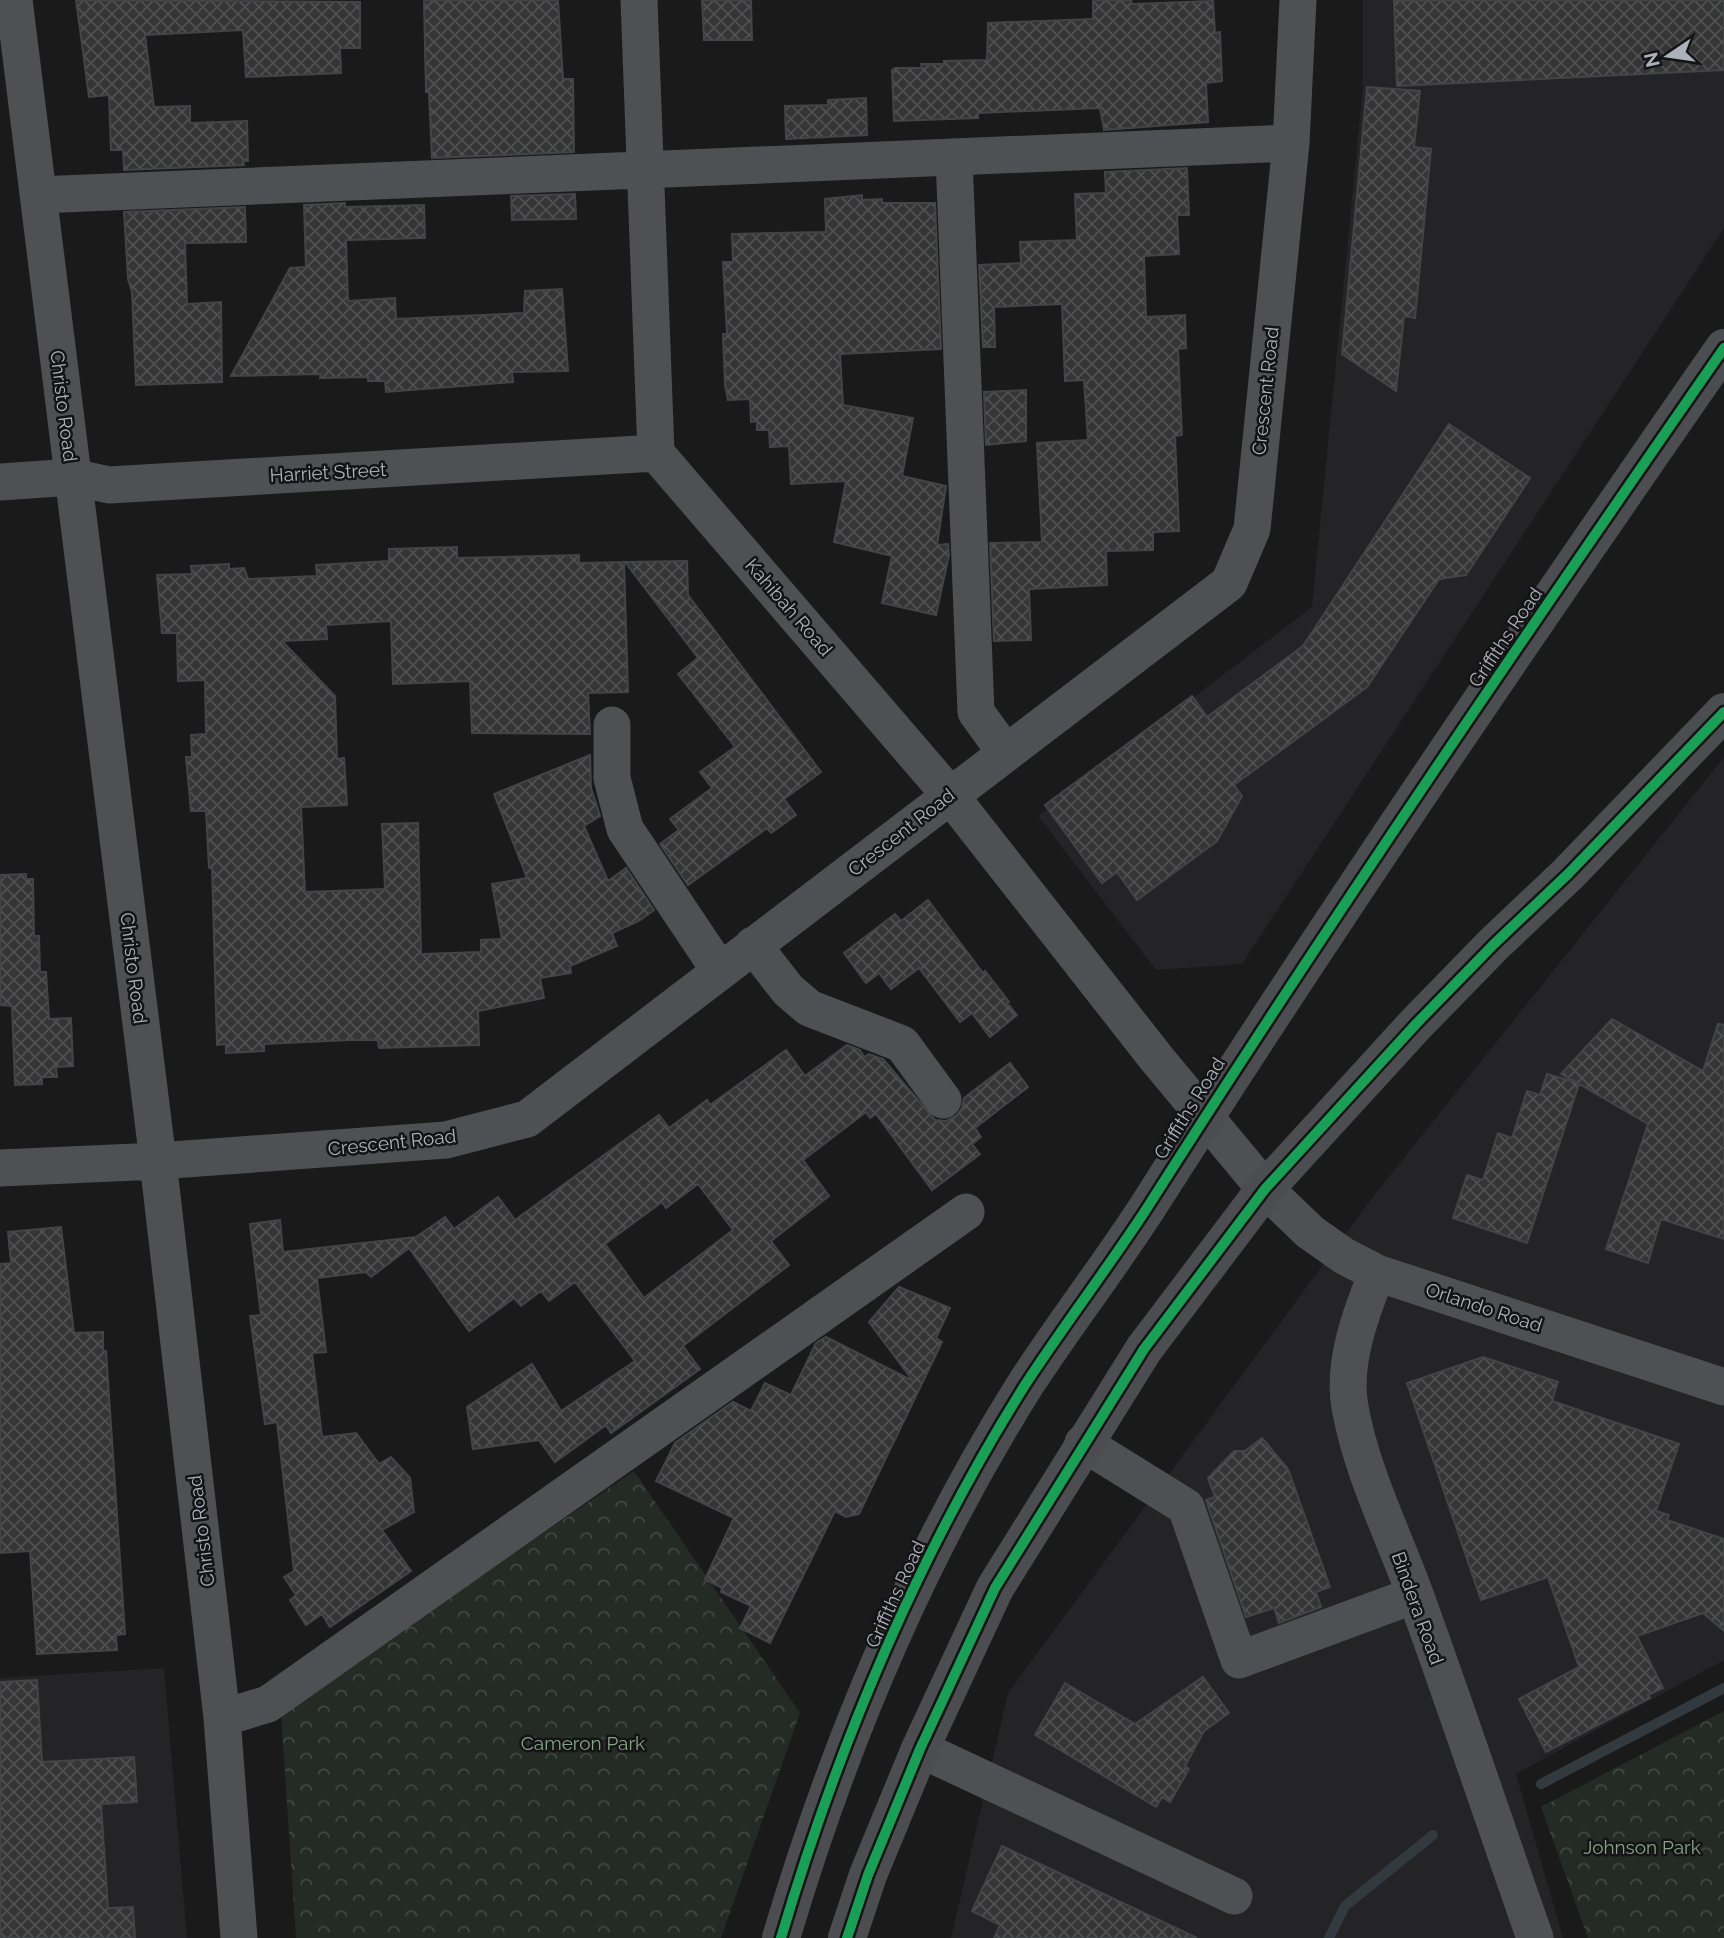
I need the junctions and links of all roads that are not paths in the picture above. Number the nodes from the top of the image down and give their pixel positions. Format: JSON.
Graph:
{"nodes":[{"id":1,"x":14,"y":0,"type":"edge"},
{"id":2,"x":639,"y":0,"type":"edge"},
{"id":3,"x":1298,"y":0,"type":"edge"},
{"id":4,"x":1291,"y":143,"type":"junction"},
{"id":5,"x":954,"y":157,"type":"junction"},
{"id":6,"x":645,"y":170,"type":"junction"},
{"id":7,"x":38,"y":195,"type":"junction"},
{"id":8,"x":1724,"y":348,"type":"edge"},
{"id":9,"x":656,"y":453,"type":"junction"},
{"id":10,"x":73,"y":477,"type":"junction"},
{"id":11,"x":0,"y":482,"type":"edge"},
{"id":12,"x":1724,"y":712,"type":"edge"},
{"id":13,"x":612,"y":725,"type":"dead end"},
{"id":14,"x":1005,"y":752,"type":"junction"},
{"id":15,"x":949,"y":794,"type":"junction"},
{"id":16,"x":753,"y":945,"type":"junction"},
{"id":17,"x":720,"y":971,"type":"junction"},
{"id":18,"x":943,"y":1100,"type":"dead end"},
{"id":19,"x":1204,"y":1116,"type":"junction"},
{"id":20,"x":158,"y":1161,"type":"junction"},
{"id":21,"x":0,"y":1168,"type":"edge"},
{"id":22,"x":1265,"y":1189,"type":"junction"},
{"id":23,"x":966,"y":1212,"type":"dead end"},
{"id":24,"x":1377,"y":1273,"type":"junction"},
{"id":25,"x":1724,"y":1387,"type":"edge"},
{"id":26,"x":1083,"y":1443,"type":"junction"},
{"id":27,"x":1415,"y":1595,"type":"junction"},
{"id":28,"x":222,"y":1718,"type":"junction"},
{"id":29,"x":920,"y":1749,"type":"junction"},
{"id":30,"x":1234,"y":1896,"type":"dead end"},
{"id":31,"x":239,"y":1938,"type":"edge"},
{"id":32,"x":781,"y":1938,"type":"edge"},
{"id":33,"x":847,"y":1938,"type":"edge"},
{"id":34,"x":1535,"y":1938,"type":"edge"}],
"edges":[{"from":1,"to":7,"type":"street","name":"Christo Road"},
{"from":2,"to":6,"type":"street"},
{"from":3,"to":4,"type":"street","name":"Crescent Road"},
{"from":4,"to":5,"type":"street"},
{"from":4,"to":14,"type":"street","name":"Crescent Road"},
{"from":5,"to":6,"type":"street"},
{"from":5,"to":14,"type":"street"},
{"from":6,"to":7,"type":"street"},
{"from":6,"to":9,"type":"street"},
{"from":7,"to":10,"type":"street","name":"Christo Road"},
{"from":8,"to":19,"type":"highway","name":"Griffiths Road"},
{"from":9,"to":10,"type":"street","name":"Harriet Street"},
{"from":9,"to":15,"type":"street","name":"Kahibah Road"},
{"from":10,"to":11,"type":"street","name":"Harriet Street"},
{"from":10,"to":20,"type":"street","name":"Christo Road"},
{"from":12,"to":22,"type":"highway"},
{"from":13,"to":17,"type":"street"},
{"from":14,"to":15,"type":"street","name":"Crescent Road"},
{"from":15,"to":16,"type":"street","name":"Crescent Road"},
{"from":15,"to":19,"type":"street","name":"Kahibah Road"},
{"from":16,"to":17,"type":"street","name":"Crescent Road"},
{"from":16,"to":18,"type":"street"},
{"from":17,"to":20,"type":"street","name":"Crescent Road"},
{"from":19,"to":22,"type":"street","name":"Kahibah Road"},
{"from":19,"to":32,"type":"highway","name":"Griffiths Road"},
{"from":20,"to":21,"type":"street","name":"Crescent Road"},
{"from":20,"to":28,"type":"street","name":"Christo Road"},
{"from":22,"to":24,"type":"street","name":"Orlando Road"},
{"from":22,"to":26,"type":"highway"},
{"from":23,"to":28,"type":"street"},
{"from":24,"to":25,"type":"street","name":"Orlando Road"},
{"from":24,"to":27,"type":"street","name":"Bindera Road"},
{"from":26,"to":27,"type":"street"},
{"from":26,"to":29,"type":"highway"},
{"from":27,"to":34,"type":"street","name":"Bindera Road"},
{"from":28,"to":31,"type":"street","name":"Christo Road"},
{"from":29,"to":30,"type":"street"},
{"from":29,"to":33,"type":"highway"}]}
